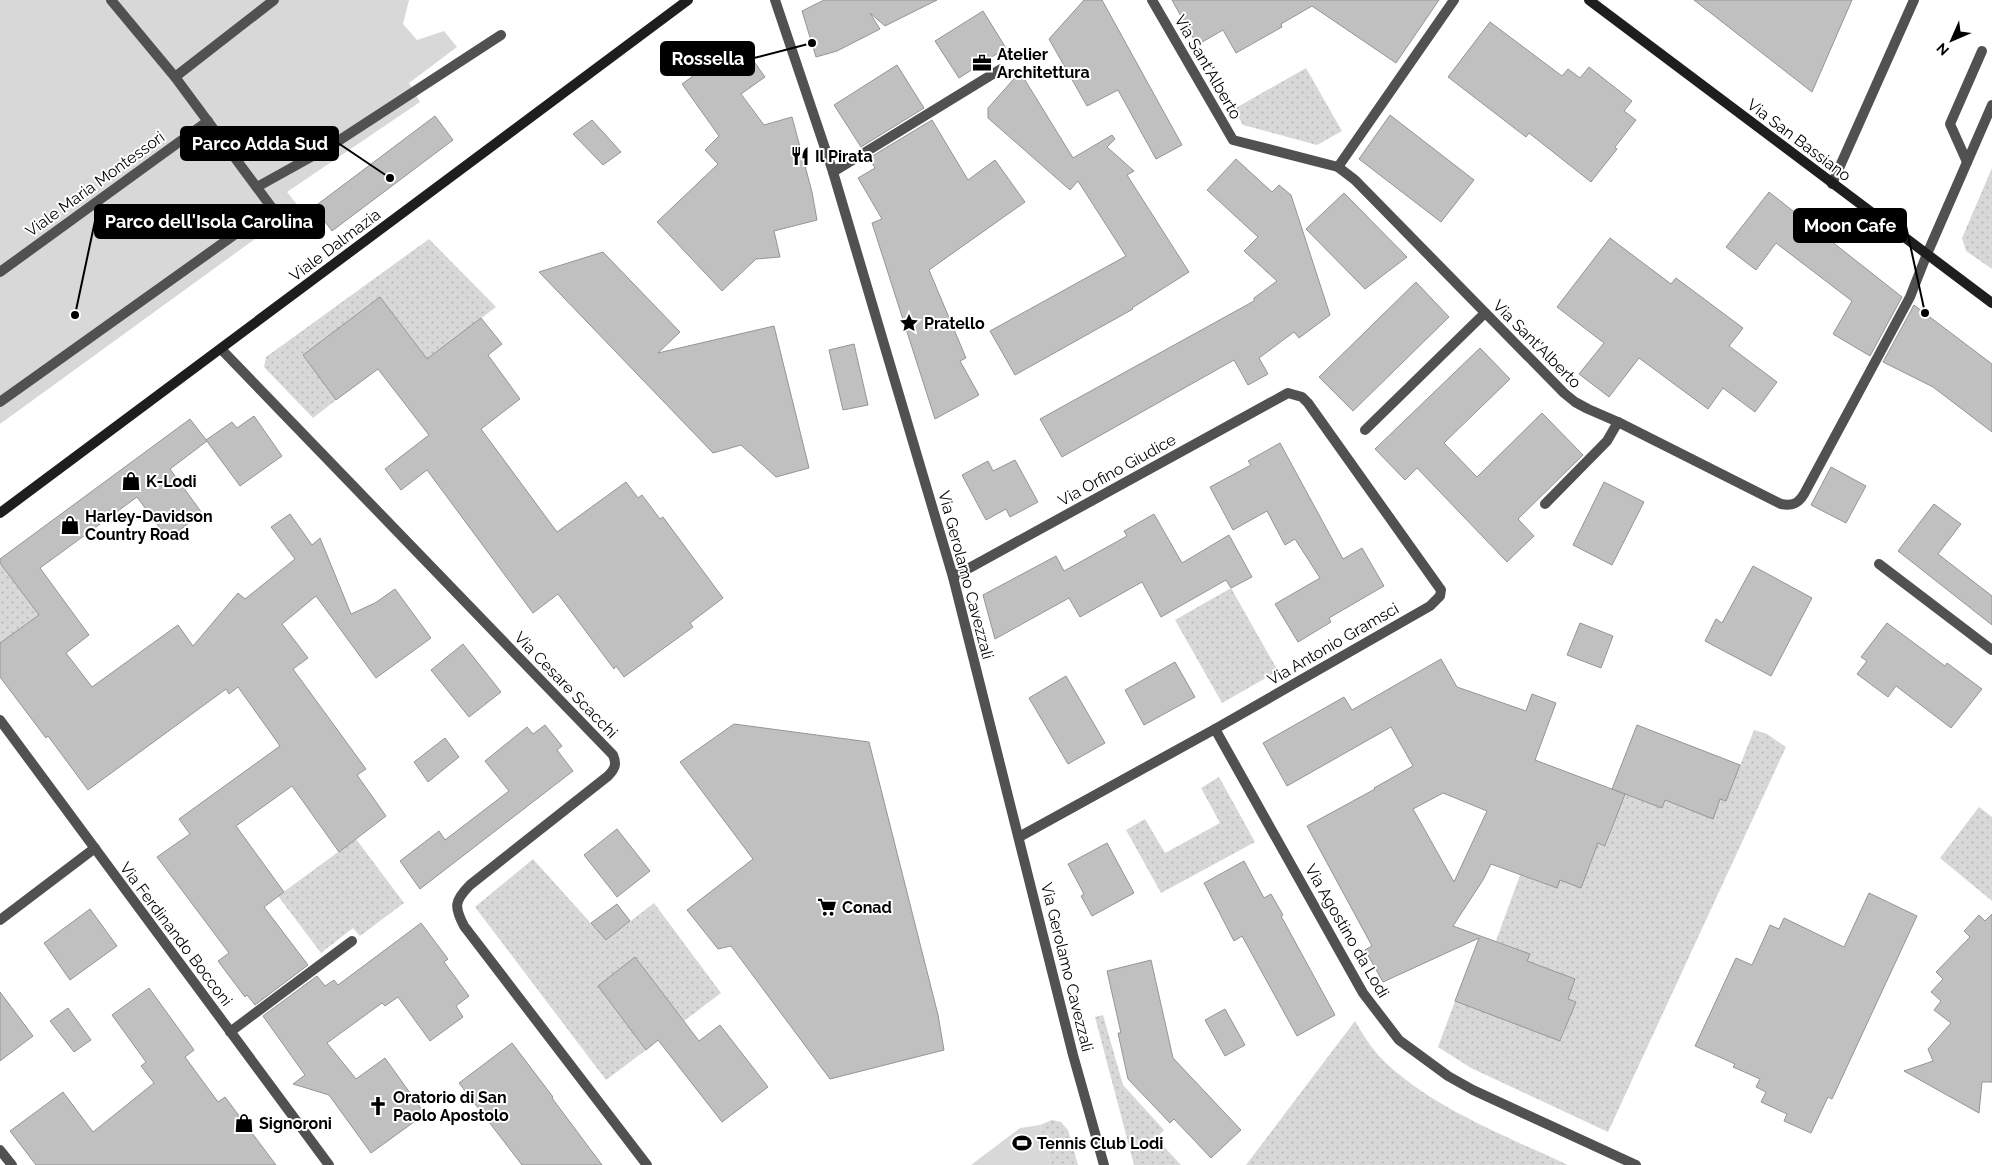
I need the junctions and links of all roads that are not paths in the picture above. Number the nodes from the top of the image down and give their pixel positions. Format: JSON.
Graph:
{"nodes":[{"id":1,"x":111,"y":0,"type":"edge"},
{"id":2,"x":274,"y":0,"type":"edge"},
{"id":3,"x":688,"y":0,"type":"edge"},
{"id":4,"x":774,"y":0,"type":"edge"},
{"id":5,"x":1152,"y":0,"type":"edge"},
{"id":6,"x":1454,"y":0,"type":"edge"},
{"id":7,"x":1589,"y":0,"type":"edge"},
{"id":8,"x":1914,"y":0,"type":"edge"},
{"id":9,"x":501,"y":35,"type":"dead end"},
{"id":10,"x":1982,"y":50,"type":"dead end"},
{"id":11,"x":1001,"y":69,"type":"dead end"},
{"id":12,"x":175,"y":78,"type":"junction"},
{"id":13,"x":1992,"y":105,"type":"edge"},
{"id":14,"x":208,"y":121,"type":"junction"},
{"id":15,"x":1967,"y":162,"type":"junction"},
{"id":16,"x":1338,"y":167,"type":"junction"},
{"id":17,"x":833,"y":172,"type":"junction"},
{"id":18,"x":1832,"y":184,"type":"junction"},
{"id":19,"x":257,"y":187,"type":"junction"},
{"id":20,"x":1926,"y":254,"type":"junction"},
{"id":21,"x":0,"y":272,"type":"edge"},
{"id":22,"x":1992,"y":304,"type":"edge"},
{"id":23,"x":1485,"y":313,"type":"junction"},
{"id":24,"x":221,"y":349,"type":"junction"},
{"id":25,"x":1295,"y":394,"type":"joint"},
{"id":26,"x":0,"y":402,"type":"edge"},
{"id":27,"x":1618,"y":422,"type":"junction"},
{"id":28,"x":1365,"y":430,"type":"dead end"},
{"id":29,"x":1545,"y":504,"type":"dead end"},
{"id":30,"x":0,"y":513,"type":"edge"},
{"id":31,"x":1880,"y":564,"type":"dead end"},
{"id":32,"x":953,"y":577,"type":"junction"},
{"id":33,"x":1992,"y":650,"type":"edge"},
{"id":34,"x":0,"y":720,"type":"edge"},
{"id":35,"x":1215,"y":729,"type":"junction"},
{"id":36,"x":1019,"y":837,"type":"junction"},
{"id":37,"x":94,"y":848,"type":"junction"},
{"id":38,"x":0,"y":920,"type":"edge"},
{"id":39,"x":352,"y":941,"type":"dead end"},
{"id":40,"x":230,"y":1032,"type":"junction"},
{"id":41,"x":0,"y":1150,"type":"edge"},
{"id":42,"x":12,"y":1165,"type":"edge"},
{"id":43,"x":329,"y":1165,"type":"edge"},
{"id":44,"x":647,"y":1165,"type":"edge"},
{"id":45,"x":1104,"y":1165,"type":"edge"},
{"id":46,"x":1636,"y":1165,"type":"edge"}],
"edges":[{"from":1,"to":12,"type":"street"},
{"from":2,"to":12,"type":"street"},
{"from":3,"to":24,"type":"street","name":"Viale Dalmazia"},
{"from":4,"to":17,"type":"street","name":"Via Gerolamo Cavezzali"},
{"from":5,"to":16,"type":"street","name":"Via Sant'Alberto"},
{"from":6,"to":16,"type":"street"},
{"from":7,"to":18,"type":"street","name":"Via San Bassiano"},
{"from":8,"to":18,"type":"street"},
{"from":9,"to":19,"type":"street"},
{"from":10,"to":15,"type":"street"},
{"from":11,"to":17,"type":"street"},
{"from":12,"to":14,"type":"street"},
{"from":13,"to":15,"type":"street"},
{"from":14,"to":19,"type":"street"},
{"from":14,"to":21,"type":"street","name":"Viale Maria Montessori"},
{"from":15,"to":20,"type":"street"},
{"from":16,"to":23,"type":"street","name":"Via Sant'Alberto"},
{"from":17,"to":32,"type":"street","name":"Via Gerolamo Cavezzali"},
{"from":18,"to":20,"type":"street","name":"Via San Bassiano"},
{"from":19,"to":26,"type":"street"},
{"from":20,"to":22,"type":"street","name":"Via San Bassiano"},
{"from":20,"to":27,"type":"street","name":"Via Sant'Alberto"},
{"from":23,"to":27,"type":"street","name":"Via Sant'Alberto"},
{"from":23,"to":28,"type":"street"},
{"from":24,"to":30,"type":"street","name":"Viale Dalmazia"},
{"from":24,"to":44,"type":"street","name":"Via Cesare Scacchi"},
{"from":25,"to":32,"type":"street","name":"Via Orfino Giudice"},
{"from":25,"to":35,"type":"street","name":"Via Antonio Gramsci"},
{"from":27,"to":29,"type":"street"},
{"from":31,"to":33,"type":"street"},
{"from":32,"to":36,"type":"street","name":"Via Gerolamo Cavezzali"},
{"from":34,"to":37,"type":"street","name":"Via Ferdinando Bocconi"},
{"from":35,"to":36,"type":"street","name":"Via Antonio Gramsci"},
{"from":35,"to":46,"type":"street","name":"Via Agostino da Lodi"},
{"from":36,"to":45,"type":"street","name":"Via Gerolamo Cavezzali"},
{"from":37,"to":38,"type":"street"},
{"from":37,"to":40,"type":"street","name":"Via Ferdinando Bocconi"},
{"from":39,"to":40,"type":"street"},
{"from":40,"to":43,"type":"street","name":"Via Ferdinando Bocconi"},
{"from":41,"to":42,"type":"street"}]}
